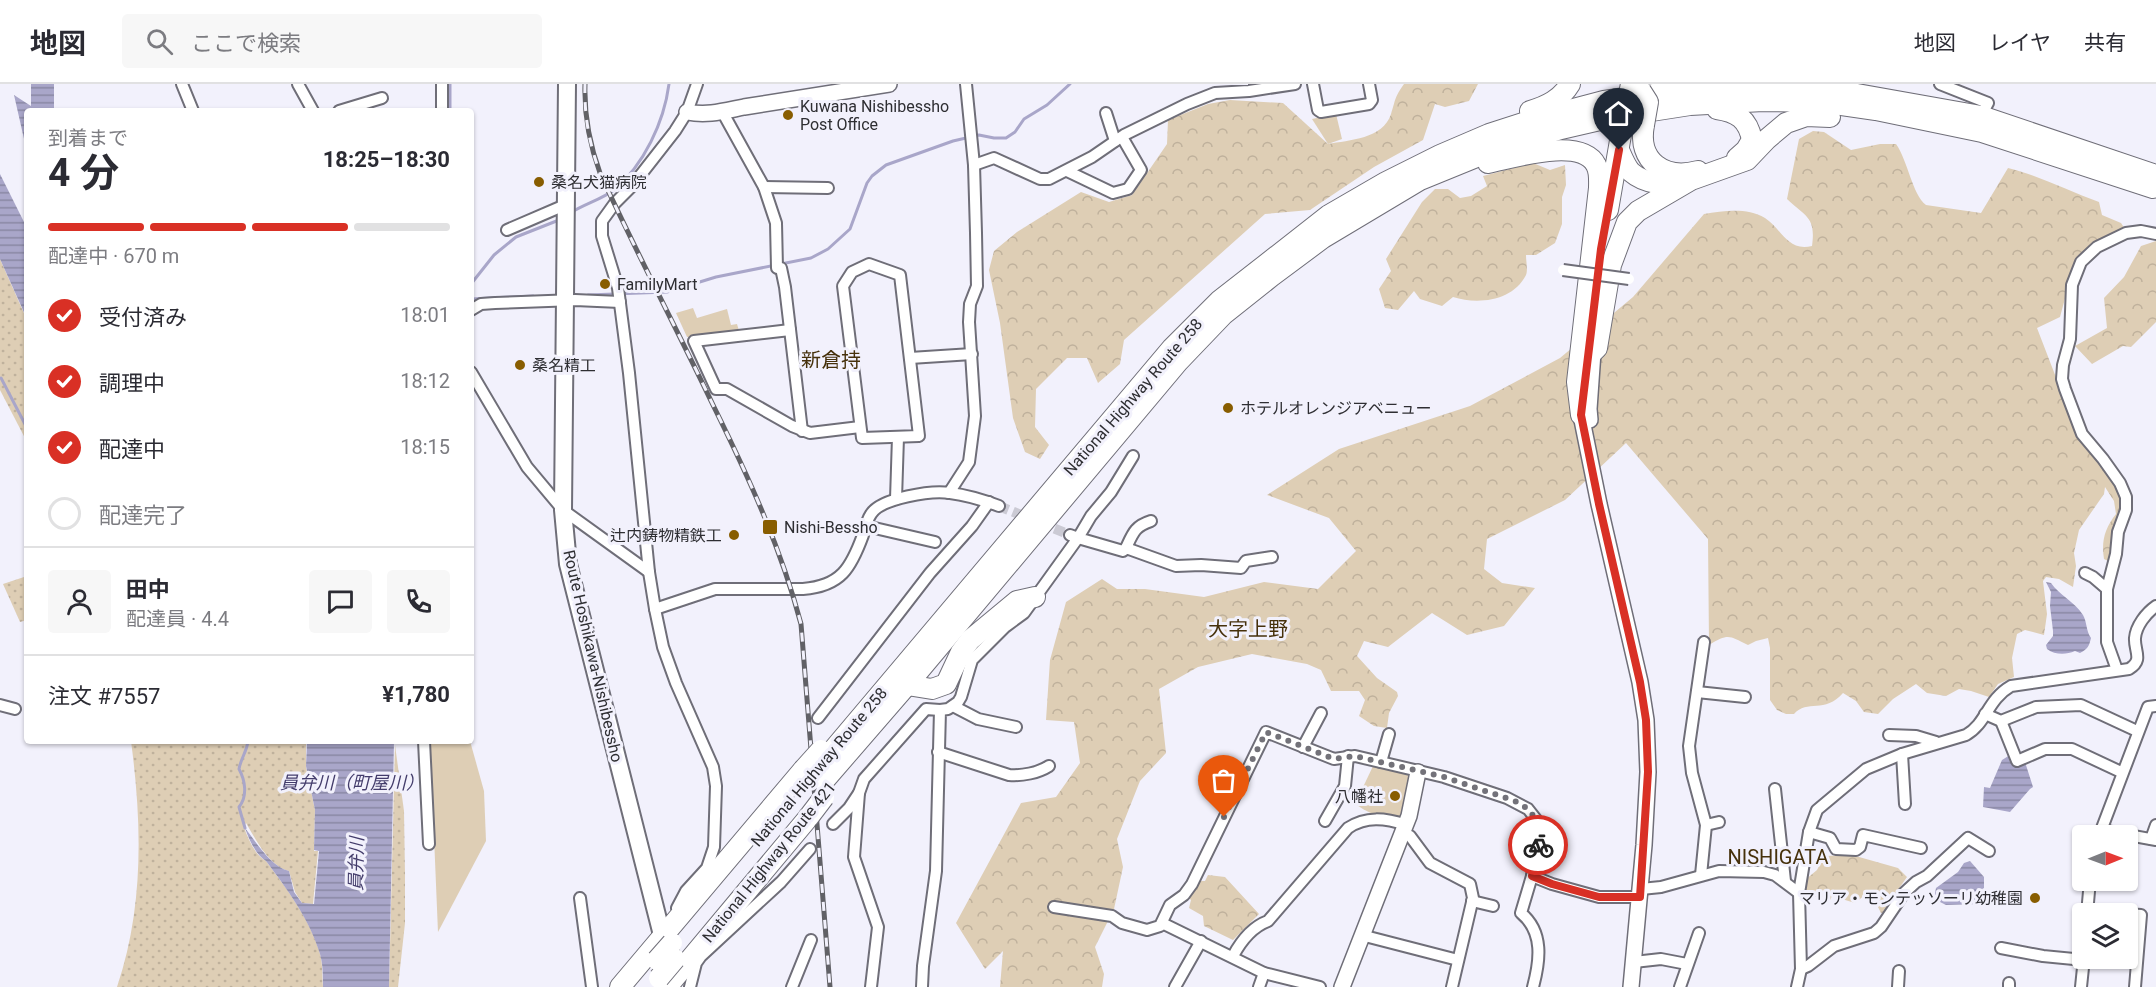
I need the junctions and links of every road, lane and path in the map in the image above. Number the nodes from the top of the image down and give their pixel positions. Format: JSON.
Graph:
{"nodes":[{"id":1,"x":182,"y":84,"type":"edge"},
{"id":2,"x":298,"y":84,"type":"edge"},
{"id":3,"x":442,"y":84,"type":"edge"},
{"id":4,"x":567,"y":84,"type":"edge"},
{"id":5,"x":697,"y":84,"type":"edge"},
{"id":6,"x":889,"y":84,"type":"edge"},
{"id":7,"x":966,"y":84,"type":"edge"},
{"id":8,"x":1295,"y":84,"type":"edge"},
{"id":9,"x":1313,"y":84,"type":"edge"},
{"id":10,"x":1369,"y":84,"type":"edge"},
{"id":11,"x":1570,"y":84,"type":"edge"},
{"id":12,"x":1844,"y":84,"type":"edge"},
{"id":13,"x":1940,"y":84,"type":"edge"},
{"id":14,"x":1630,"y":86,"type":"edge"},
{"id":15,"x":382,"y":98,"type":"dead end"},
{"id":16,"x":1690,"y":105,"type":"junction"},
{"id":17,"x":1545,"y":106,"type":"junction"},
{"id":18,"x":193,"y":108,"type":"edge"},
{"id":19,"x":311,"y":108,"type":"edge"},
{"id":20,"x":349,"y":108,"type":"edge"},
{"id":21,"x":442,"y":108,"type":"edge"},
{"id":22,"x":687,"y":112,"type":"junction"},
{"id":23,"x":723,"y":113,"type":"junction"},
{"id":24,"x":1106,"y":113,"type":"dead end"},
{"id":25,"x":1981,"y":116,"type":"junction"},
{"id":26,"x":1633,"y":127,"type":"junction"},
{"id":27,"x":1118,"y":139,"type":"junction"},
{"id":28,"x":1440,"y":155,"type":"junction"},
{"id":29,"x":1623,"y":158,"type":"junction"},
{"id":30,"x":974,"y":165,"type":"junction"},
{"id":31,"x":1067,"y":171,"type":"junction"},
{"id":32,"x":2156,"y":175,"type":"edge"},
{"id":33,"x":2114,"y":176,"type":"junction"},
{"id":34,"x":1420,"y":180,"type":"junction"},
{"id":35,"x":1691,"y":180,"type":"junction"},
{"id":36,"x":764,"y":187,"type":"junction"},
{"id":37,"x":828,"y":188,"type":"dead end"},
{"id":38,"x":2156,"y":189,"type":"edge"},
{"id":39,"x":565,"y":204,"type":"junction"},
{"id":40,"x":507,"y":230,"type":"dead end"},
{"id":41,"x":2156,"y":234,"type":"edge"},
{"id":42,"x":1563,"y":270,"type":"dead end"},
{"id":43,"x":1629,"y":279,"type":"dead end"},
{"id":44,"x":566,"y":297,"type":"junction"},
{"id":45,"x":620,"y":301,"type":"junction"},
{"id":46,"x":474,"y":308,"type":"edge"},
{"id":47,"x":790,"y":330,"type":"junction"},
{"id":48,"x":1593,"y":352,"type":"junction"},
{"id":49,"x":972,"y":354,"type":"junction"},
{"id":50,"x":910,"y":358,"type":"junction"},
{"id":51,"x":474,"y":377,"type":"edge"},
{"id":52,"x":1581,"y":415,"type":"junction"},
{"id":53,"x":860,"y":427,"type":"junction"},
{"id":54,"x":802,"y":431,"type":"junction"},
{"id":55,"x":898,"y":437,"type":"junction"},
{"id":56,"x":1133,"y":456,"type":"dead end"},
{"id":57,"x":949,"y":493,"type":"junction"},
{"id":58,"x":896,"y":499,"type":"junction"},
{"id":59,"x":1599,"y":504,"type":"junction"},
{"id":60,"x":563,"y":510,"type":"junction"},
{"id":61,"x":1151,"y":520,"type":"dead end"},
{"id":62,"x":866,"y":526,"type":"junction"},
{"id":63,"x":1074,"y":536,"type":"junction"},
{"id":64,"x":935,"y":542,"type":"dead end"},
{"id":65,"x":1126,"y":548,"type":"junction"},
{"id":66,"x":1272,"y":557,"type":"dead end"},
{"id":67,"x":649,"y":573,"type":"junction"},
{"id":68,"x":2085,"y":573,"type":"dead end"},
{"id":69,"x":2107,"y":589,"type":"junction"},
{"id":70,"x":1035,"y":597,"type":"junction"},
{"id":71,"x":2156,"y":606,"type":"edge"},
{"id":72,"x":655,"y":609,"type":"junction"},
{"id":73,"x":1704,"y":642,"type":"dead end"},
{"id":74,"x":2117,"y":670,"type":"junction"},
{"id":75,"x":907,"y":685,"type":"junction"},
{"id":76,"x":1697,"y":692,"type":"junction"},
{"id":77,"x":1745,"y":697,"type":"dead end"},
{"id":78,"x":0,"y":705,"type":"edge"},
{"id":79,"x":953,"y":706,"type":"junction"},
{"id":80,"x":2156,"y":706,"type":"edge"},
{"id":81,"x":15,"y":709,"type":"dead end"},
{"id":82,"x":940,"y":710,"type":"junction"},
{"id":83,"x":1321,"y":713,"type":"dead end"},
{"id":84,"x":1984,"y":714,"type":"junction"},
{"id":85,"x":818,"y":718,"type":"dead end"},
{"id":86,"x":2001,"y":721,"type":"junction"},
{"id":87,"x":1016,"y":727,"type":"dead end"},
{"id":88,"x":859,"y":730,"type":"junction"},
{"id":89,"x":2137,"y":732,"type":"junction"},
{"id":90,"x":1389,"y":734,"type":"dead end"},
{"id":91,"x":1889,"y":735,"type":"dead end"},
{"id":92,"x":1936,"y":742,"type":"junction"},
{"id":93,"x":424,"y":744,"type":"edge"},
{"id":94,"x":1303,"y":747,"type":"junction"},
{"id":95,"x":938,"y":752,"type":"junction"},
{"id":96,"x":1902,"y":754,"type":"junction"},
{"id":97,"x":1348,"y":756,"type":"junction"},
{"id":98,"x":1381,"y":762,"type":"junction"},
{"id":99,"x":1049,"y":766,"type":"dead end"},
{"id":100,"x":1418,"y":772,"type":"junction"},
{"id":101,"x":2121,"y":772,"type":"junction"},
{"id":102,"x":814,"y":783,"type":"junction"},
{"id":103,"x":1775,"y":789,"type":"dead end"},
{"id":104,"x":859,"y":793,"type":"junction"},
{"id":105,"x":1905,"y":804,"type":"dead end"},
{"id":106,"x":1325,"y":821,"type":"dead end"},
{"id":107,"x":1719,"y":822,"type":"dead end"},
{"id":108,"x":833,"y":824,"type":"dead end"},
{"id":109,"x":1706,"y":825,"type":"junction"},
{"id":110,"x":2103,"y":825,"type":"edge"},
{"id":111,"x":2156,"y":825,"type":"edge"},
{"id":112,"x":1404,"y":829,"type":"junction"},
{"id":113,"x":1809,"y":832,"type":"junction"},
{"id":114,"x":2138,"y":837,"type":"edge"},
{"id":115,"x":2153,"y":839,"type":"edge"},
{"id":116,"x":429,"y":844,"type":"dead end"},
{"id":117,"x":1921,"y":848,"type":"dead end"},
{"id":118,"x":810,"y":849,"type":"dead end"},
{"id":119,"x":1989,"y":851,"type":"dead end"},
{"id":120,"x":1701,"y":875,"type":"junction"},
{"id":121,"x":1532,"y":876,"type":"junction"},
{"id":122,"x":1785,"y":881,"type":"junction"},
{"id":123,"x":1640,"y":893,"type":"junction"},
{"id":124,"x":1799,"y":893,"type":"junction"},
{"id":125,"x":580,"y":898,"type":"dead end"},
{"id":126,"x":1472,"y":902,"type":"junction"},
{"id":127,"x":1493,"y":906,"type":"dead end"},
{"id":128,"x":1054,"y":907,"type":"dead end"},
{"id":129,"x":2138,"y":915,"type":"edge"},
{"id":130,"x":1162,"y":922,"type":"junction"},
{"id":131,"x":1699,"y":933,"type":"dead end"},
{"id":132,"x":1361,"y":935,"type":"junction"},
{"id":133,"x":811,"y":940,"type":"dead end"},
{"id":134,"x":1201,"y":941,"type":"junction"},
{"id":135,"x":2001,"y":948,"type":"dead end"},
{"id":136,"x":2138,"y":951,"type":"edge"},
{"id":137,"x":1233,"y":956,"type":"junction"},
{"id":138,"x":2072,"y":958,"type":"edge"},
{"id":139,"x":1458,"y":960,"type":"junction"},
{"id":140,"x":1634,"y":962,"type":"junction"},
{"id":141,"x":1687,"y":964,"type":"junction"},
{"id":142,"x":1801,"y":969,"type":"junction"},
{"id":143,"x":2083,"y":969,"type":"edge"},
{"id":144,"x":2136,"y":969,"type":"edge"},
{"id":145,"x":667,"y":971,"type":"edge"},
{"id":146,"x":1899,"y":971,"type":"dead end"},
{"id":147,"x":1264,"y":973,"type":"junction"},
{"id":148,"x":592,"y":987,"type":"edge"},
{"id":149,"x":620,"y":987,"type":"edge"},
{"id":150,"x":635,"y":987,"type":"edge"},
{"id":151,"x":792,"y":987,"type":"edge"},
{"id":152,"x":871,"y":987,"type":"edge"},
{"id":153,"x":922,"y":987,"type":"edge"},
{"id":154,"x":1175,"y":987,"type":"edge"},
{"id":155,"x":1259,"y":987,"type":"edge"},
{"id":156,"x":1320,"y":987,"type":"edge"},
{"id":157,"x":1342,"y":987,"type":"edge"},
{"id":158,"x":1452,"y":987,"type":"edge"},
{"id":159,"x":1533,"y":987,"type":"edge"},
{"id":160,"x":1631,"y":987,"type":"edge"},
{"id":161,"x":1680,"y":987,"type":"edge"},
{"id":162,"x":1797,"y":987,"type":"edge"},
{"id":163,"x":1898,"y":987,"type":"edge"},
{"id":164,"x":2081,"y":987,"type":"edge"},
{"id":165,"x":2135,"y":987,"type":"edge"}],
"edges":[{"from":1,"to":18,"type":"street"},
{"from":2,"to":19,"type":"street"},
{"from":3,"to":21,"type":"street"},
{"from":4,"to":39,"type":"main road","name":"Route Hoshikawa-Nishibessho"},
{"from":5,"to":22,"type":"street"},
{"from":6,"to":23,"type":"street"},
{"from":7,"to":30,"type":"street"},
{"from":8,"to":27,"type":"street"},
{"from":9,"to":10,"type":"street"},
{"from":11,"to":17,"type":"highway"},
{"from":12,"to":25,"type":"highway"},
{"from":13,"to":25,"type":"street"},
{"from":14,"to":17,"type":"highway"},
{"from":14,"to":26,"type":"highway","bridge":true},
{"from":15,"to":20,"type":"street"},
{"from":16,"to":26,"type":"highway"},
{"from":16,"to":33,"type":"highway","name":"National Highway Route 258"},
{"from":16,"to":34,"type":"highway","name":"National Highway Route 258"},
{"from":17,"to":28,"type":"highway"},
{"from":22,"to":23,"type":"street"},
{"from":22,"to":45,"type":"street"},
{"from":23,"to":36,"type":"street"},
{"from":24,"to":27,"type":"street"},
{"from":25,"to":28,"type":"highway","name":"National Highway Route 258"},
{"from":25,"to":32,"type":"highway","name":"National Highway Route 258"},
{"from":26,"to":29,"type":"highway"},
{"from":27,"to":31,"type":"street"},
{"from":27,"to":31,"type":"street"},
{"from":28,"to":88,"type":"highway","name":"National Highway Route 258"},
{"from":29,"to":35,"type":"highway"},
{"from":29,"to":48,"type":"highway"},
{"from":29,"to":52,"type":"highway"},
{"from":30,"to":31,"type":"street"},
{"from":30,"to":49,"type":"street"},
{"from":33,"to":35,"type":"highway"},
{"from":33,"to":38,"type":"highway","name":"National Highway Route 258"},
{"from":34,"to":52,"type":"highway"},
{"from":34,"to":75,"type":"highway","name":"National Highway Route 258"},
{"from":35,"to":48,"type":"highway"},
{"from":36,"to":37,"type":"street"},
{"from":36,"to":47,"type":"street"},
{"from":39,"to":40,"type":"street"},
{"from":39,"to":44,"type":"main road","name":"Route Hoshikawa-Nishibessho"},
{"from":41,"to":69,"type":"street"},
{"from":42,"to":43,"type":"street","bridge":true},
{"from":44,"to":45,"type":"street"},
{"from":44,"to":46,"type":"street"},
{"from":44,"to":60,"type":"main road","name":"Route Hoshikawa-Nishibessho"},
{"from":45,"to":67,"type":"street"},
{"from":47,"to":54,"type":"street"},
{"from":47,"to":54,"type":"street"},
{"from":48,"to":59,"type":"street"},
{"from":49,"to":50,"type":"street"},
{"from":49,"to":57,"type":"street"},
{"from":50,"to":53,"type":"street"},
{"from":50,"to":55,"type":"street"},
{"from":51,"to":60,"type":"street"},
{"from":52,"to":59,"type":"street"},
{"from":53,"to":54,"type":"street"},
{"from":53,"to":55,"type":"street"},
{"from":55,"to":58,"type":"street"},
{"from":56,"to":63,"type":"street"},
{"from":57,"to":58,"type":"street"},
{"from":57,"to":85,"type":"street"},
{"from":58,"to":62,"type":"street"},
{"from":59,"to":123,"type":"street"},
{"from":60,"to":67,"type":"street"},
{"from":60,"to":145,"type":"main road","name":"Route Hoshikawa-Nishibessho"},
{"from":61,"to":65,"type":"street"},
{"from":62,"to":64,"type":"street"},
{"from":62,"to":72,"type":"street"},
{"from":63,"to":65,"type":"street"},
{"from":63,"to":70,"type":"street"},
{"from":65,"to":66,"type":"street"},
{"from":67,"to":72,"type":"street"},
{"from":68,"to":69,"type":"street"},
{"from":69,"to":74,"type":"street"},
{"from":70,"to":75,"type":"highway"},
{"from":70,"to":79,"type":"street"},
{"from":71,"to":74,"type":"street"},
{"from":72,"to":145,"type":"street"},
{"from":73,"to":76,"type":"street"},
{"from":74,"to":84,"type":"street"},
{"from":75,"to":88,"type":"highway","name":"National Highway Route 258"},
{"from":76,"to":77,"type":"street"},
{"from":76,"to":109,"type":"street"},
{"from":78,"to":81,"type":"street"},
{"from":79,"to":82,"type":"street"},
{"from":79,"to":87,"type":"street"},
{"from":80,"to":89,"type":"street"},
{"from":82,"to":95,"type":"street"},
{"from":82,"to":104,"type":"street"},
{"from":83,"to":94,"type":"street"},
{"from":84,"to":86,"type":"street"},
{"from":84,"to":92,"type":"street"},
{"from":86,"to":89,"type":"street"},
{"from":86,"to":101,"type":"street"},
{"from":88,"to":102,"type":"highway","name":"National Highway Route 258"},
{"from":88,"to":102,"type":"highway","name":"National Highway Route 421"},
{"from":89,"to":101,"type":"street"},
{"from":90,"to":98,"type":"street"},
{"from":91,"to":92,"type":"street"},
{"from":92,"to":96,"type":"street"},
{"from":93,"to":116,"type":"street"},
{"from":94,"to":97,"type":"street"},
{"from":94,"to":130,"type":"street"},
{"from":95,"to":99,"type":"street"},
{"from":95,"to":153,"type":"street"},
{"from":96,"to":105,"type":"street"},
{"from":96,"to":113,"type":"street"},
{"from":97,"to":98,"type":"street"},
{"from":97,"to":106,"type":"street"},
{"from":98,"to":100,"type":"street"},
{"from":100,"to":112,"type":"street"},
{"from":100,"to":121,"type":"street"},
{"from":101,"to":110,"type":"street"},
{"from":102,"to":145,"type":"highway","name":"National Highway Route 258"},
{"from":102,"to":145,"type":"highway","name":"National Highway Route 421"},
{"from":103,"to":122,"type":"street"},
{"from":104,"to":108,"type":"street"},
{"from":104,"to":152,"type":"street"},
{"from":107,"to":109,"type":"street"},
{"from":109,"to":120,"type":"street"},
{"from":111,"to":115,"type":"street"},
{"from":112,"to":126,"type":"street"},
{"from":112,"to":132,"type":"street"},
{"from":112,"to":137,"type":"street"},
{"from":113,"to":117,"type":"street"},
{"from":113,"to":124,"type":"street"},
{"from":114,"to":115,"type":"street"},
{"from":118,"to":145,"type":"street"},
{"from":119,"to":142,"type":"street"},
{"from":120,"to":122,"type":"street"},
{"from":120,"to":123,"type":"street"},
{"from":121,"to":123,"type":"street"},
{"from":121,"to":159,"type":"street"},
{"from":122,"to":124,"type":"street"},
{"from":123,"to":140,"type":"street"},
{"from":124,"to":142,"type":"street"},
{"from":125,"to":148,"type":"street"},
{"from":126,"to":127,"type":"street"},
{"from":126,"to":139,"type":"street"},
{"from":128,"to":130,"type":"street"},
{"from":129,"to":136,"type":"street"},
{"from":130,"to":134,"type":"street"},
{"from":131,"to":141,"type":"street"},
{"from":132,"to":139,"type":"street"},
{"from":132,"to":157,"type":"street"},
{"from":133,"to":151,"type":"street"},
{"from":134,"to":137,"type":"street"},
{"from":134,"to":154,"type":"street"},
{"from":135,"to":138,"type":"street"},
{"from":137,"to":147,"type":"street"},
{"from":139,"to":158,"type":"street"},
{"from":140,"to":141,"type":"street"},
{"from":140,"to":160,"type":"street"},
{"from":141,"to":161,"type":"street"},
{"from":142,"to":162,"type":"street"},
{"from":143,"to":164,"type":"street"},
{"from":144,"to":165,"type":"street"},
{"from":145,"to":149,"type":"highway"},
{"from":145,"to":150,"type":"highway","name":"National Highway Route 258"},
{"from":146,"to":163,"type":"street"},
{"from":147,"to":155,"type":"street"},
{"from":147,"to":156,"type":"street"}]}
